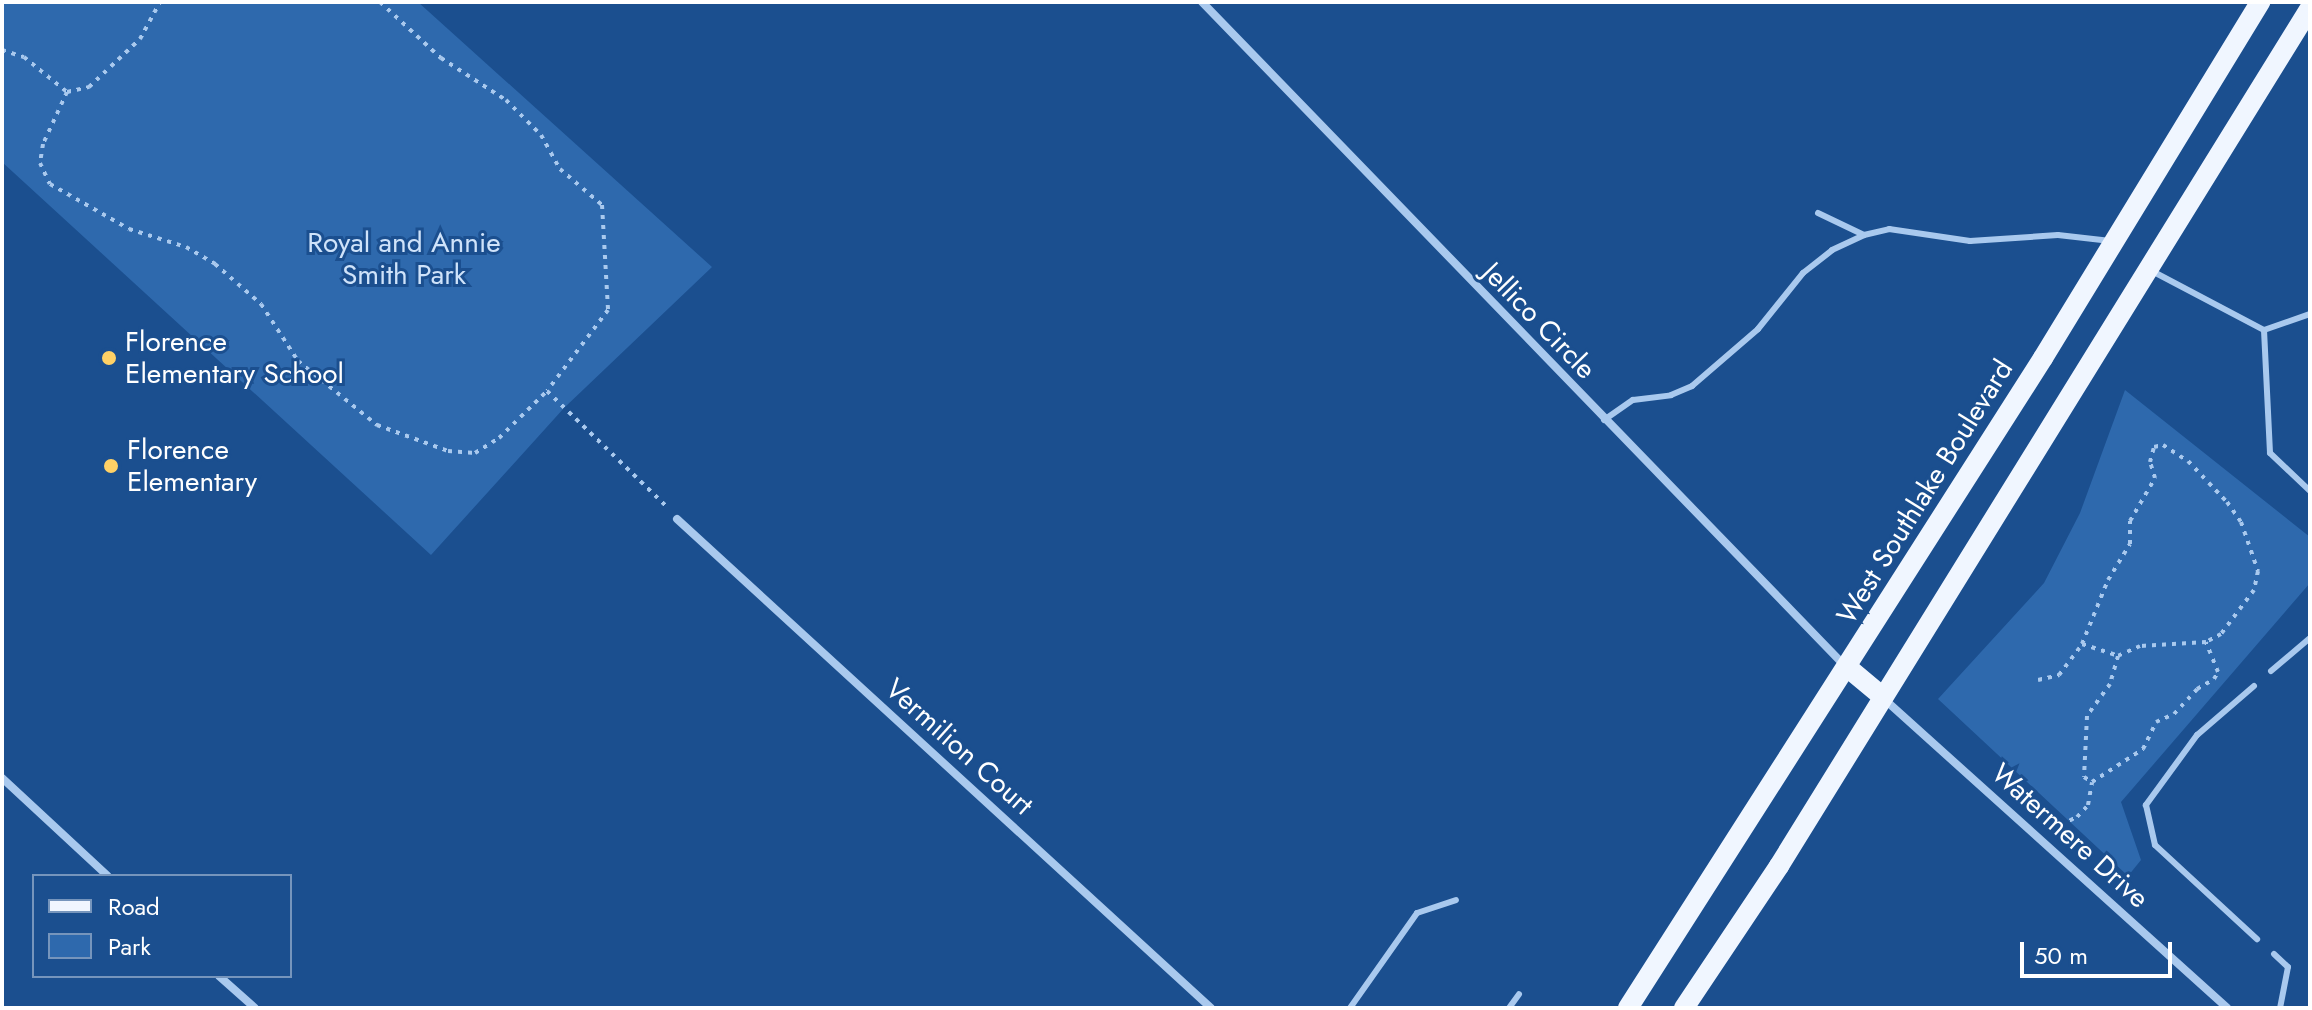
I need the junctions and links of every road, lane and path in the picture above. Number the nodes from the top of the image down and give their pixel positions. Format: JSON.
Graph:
{"nodes":[{"id":1,"x":160,"y":2,"type":"edge"},
{"id":2,"x":380,"y":2,"type":"edge"},
{"id":3,"x":1202,"y":2,"type":"edge"},
{"id":4,"x":2260,"y":2,"type":"edge"},
{"id":5,"x":2305,"y":11,"type":"edge"},
{"id":6,"x":2,"y":50,"type":"edge"},
{"id":7,"x":67,"y":92,"type":"junction"},
{"id":8,"x":1818,"y":213,"type":"dead end"},
{"id":9,"x":1864,"y":235,"type":"junction"},
{"id":10,"x":2114,"y":241,"type":"junction"},
{"id":11,"x":2147,"y":268,"type":"junction"},
{"id":12,"x":2310,"y":314,"type":"edge"},
{"id":13,"x":2264,"y":330,"type":"junction"},
{"id":14,"x":547,"y":391,"type":"junction"},
{"id":15,"x":1604,"y":420,"type":"junction"},
{"id":16,"x":2310,"y":491,"type":"edge"},
{"id":17,"x":677,"y":519,"type":"joint"},
{"id":18,"x":2310,"y":638,"type":"edge"},
{"id":19,"x":2206,"y":642,"type":"junction"},
{"id":20,"x":2082,"y":644,"type":"junction"},
{"id":21,"x":2118,"y":656,"type":"junction"},
{"id":22,"x":1847,"y":667,"type":"junction"},
{"id":23,"x":2271,"y":671,"type":"dead end"},
{"id":24,"x":2038,"y":680,"type":"dead end"},
{"id":25,"x":2254,"y":686,"type":"dead end"},
{"id":26,"x":1883,"y":697,"type":"junction"},
{"id":27,"x":2,"y":778,"type":"edge"},
{"id":28,"x":2092,"y":782,"type":"junction"},
{"id":29,"x":2061,"y":825,"type":"dead end"},
{"id":30,"x":106,"y":874,"type":"edge"},
{"id":31,"x":1456,"y":900,"type":"dead end"},
{"id":32,"x":2257,"y":939,"type":"dead end"},
{"id":33,"x":2274,"y":954,"type":"dead end"},
{"id":34,"x":221,"y":978,"type":"edge"},
{"id":35,"x":1519,"y":994,"type":"dead end"},
{"id":36,"x":255,"y":1008,"type":"edge"},
{"id":37,"x":1211,"y":1008,"type":"edge"},
{"id":38,"x":1350,"y":1008,"type":"edge"},
{"id":39,"x":1509,"y":1008,"type":"edge"},
{"id":40,"x":1628,"y":1008,"type":"edge"},
{"id":41,"x":1684,"y":1008,"type":"edge"},
{"id":42,"x":2227,"y":1008,"type":"edge"},
{"id":43,"x":2280,"y":1008,"type":"edge"}],
"edges":[{"from":1,"to":7,"type":"path"},
{"from":2,"to":14,"type":"path"},
{"from":3,"to":15,"type":"street","name":"Jellico Circle"},
{"from":4,"to":10,"type":"main road","name":"West Southlake Boulevard"},
{"from":5,"to":11,"type":"main road"},
{"from":6,"to":7,"type":"path"},
{"from":7,"to":14,"type":"path"},
{"from":8,"to":9,"type":"lane"},
{"from":9,"to":10,"type":"lane"},
{"from":9,"to":15,"type":"lane"},
{"from":10,"to":22,"type":"main road","name":"West Southlake Boulevard"},
{"from":11,"to":13,"type":"lane"},
{"from":11,"to":26,"type":"main road"},
{"from":12,"to":13,"type":"lane"},
{"from":13,"to":16,"type":"lane"},
{"from":14,"to":17,"type":"path"},
{"from":15,"to":22,"type":"street","name":"Jellico Circle"},
{"from":17,"to":37,"type":"street","name":"Vermilion Court"},
{"from":18,"to":23,"type":"lane"},
{"from":19,"to":20,"type":"path"},
{"from":19,"to":21,"type":"path"},
{"from":19,"to":28,"type":"path"},
{"from":20,"to":21,"type":"path"},
{"from":20,"to":24,"type":"path"},
{"from":21,"to":28,"type":"path"},
{"from":22,"to":26,"type":"main road"},
{"from":22,"to":40,"type":"main road","name":"West Southlake Boulevard"},
{"from":25,"to":32,"type":"lane"},
{"from":26,"to":41,"type":"main road"},
{"from":26,"to":42,"type":"street","name":"Watermere Drive"},
{"from":27,"to":30,"type":"street"},
{"from":28,"to":29,"type":"path"},
{"from":31,"to":38,"type":"lane"},
{"from":33,"to":43,"type":"lane"},
{"from":34,"to":36,"type":"street"},
{"from":35,"to":39,"type":"lane"}]}
